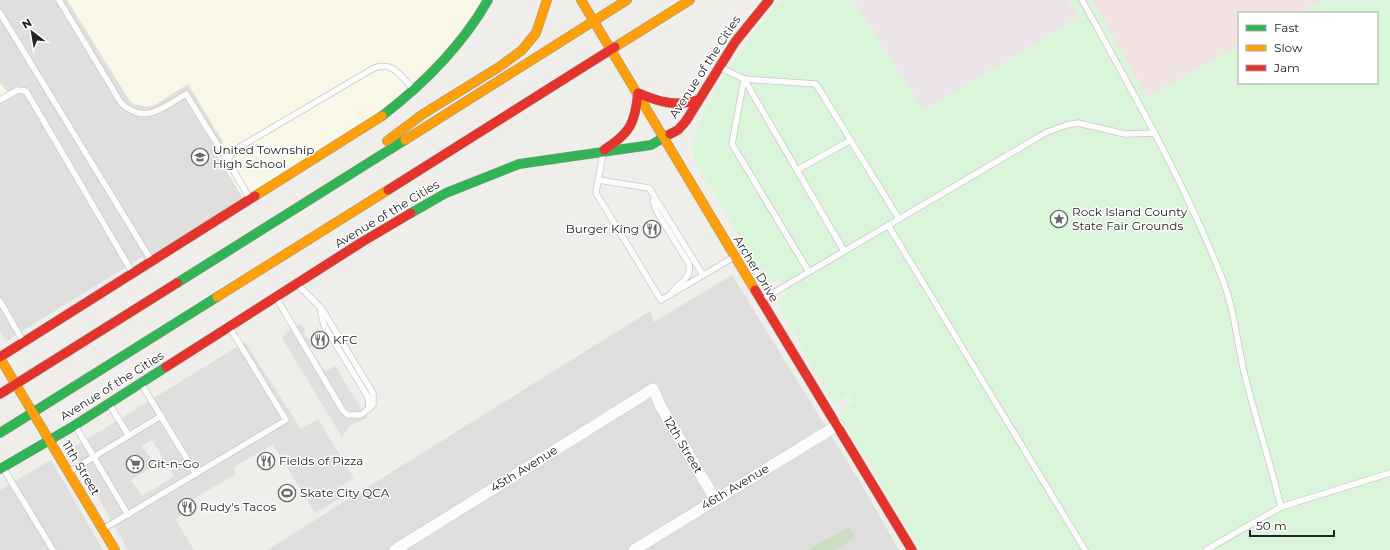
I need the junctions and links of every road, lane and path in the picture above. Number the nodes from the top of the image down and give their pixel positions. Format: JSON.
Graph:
{"nodes":[{"id":1,"x":59,"y":0,"type":"edge"},
{"id":2,"x":488,"y":0,"type":"edge"},
{"id":3,"x":547,"y":0,"type":"edge"},
{"id":4,"x":581,"y":0,"type":"edge"},
{"id":5,"x":627,"y":0,"type":"edge"},
{"id":6,"x":690,"y":0,"type":"edge"},
{"id":7,"x":769,"y":0,"type":"edge"},
{"id":8,"x":1082,"y":0,"type":"edge"},
{"id":9,"x":0,"y":13,"type":"edge"},
{"id":10,"x":594,"y":20,"type":"junction"},
{"id":11,"x":612,"y":49,"type":"junction"},
{"id":12,"x":589,"y":64,"type":"junction"},
{"id":13,"x":719,"y":67,"type":"junction"},
{"id":14,"x":744,"y":79,"type":"junction"},
{"id":15,"x":415,"y":90,"type":"junction"},
{"id":16,"x":638,"y":93,"type":"junction"},
{"id":17,"x":0,"y":100,"type":"edge"},
{"id":18,"x":698,"y":100,"type":"junction"},
{"id":19,"x":1155,"y":133,"type":"junction"},
{"id":20,"x":665,"y":138,"type":"junction"},
{"id":21,"x":851,"y":140,"type":"junction"},
{"id":22,"x":603,"y":150,"type":"junction"},
{"id":23,"x":232,"y":168,"type":"junction"},
{"id":24,"x":797,"y":170,"type":"junction"},
{"id":25,"x":412,"y":175,"type":"dead end"},
{"id":26,"x":598,"y":180,"type":"junction"},
{"id":27,"x":648,"y":188,"type":"junction"},
{"id":28,"x":323,"y":192,"type":"junction"},
{"id":29,"x":251,"y":200,"type":"junction"},
{"id":30,"x":899,"y":218,"type":"junction"},
{"id":31,"x":888,"y":225,"type":"junction"},
{"id":32,"x":844,"y":251,"type":"junction"},
{"id":33,"x":734,"y":257,"type":"junction"},
{"id":34,"x":152,"y":262,"type":"junction"},
{"id":35,"x":809,"y":272,"type":"junction"},
{"id":36,"x":133,"y":274,"type":"junction"},
{"id":37,"x":703,"y":275,"type":"junction"},
{"id":38,"x":297,"y":284,"type":"junction"},
{"id":39,"x":671,"y":294,"type":"junction"},
{"id":40,"x":276,"y":297,"type":"junction"},
{"id":41,"x":761,"y":300,"type":"junction"},
{"id":42,"x":0,"y":302,"type":"edge"},
{"id":43,"x":229,"y":327,"type":"junction"},
{"id":44,"x":24,"y":342,"type":"junction"},
{"id":45,"x":0,"y":357,"type":"edge"},
{"id":46,"x":141,"y":383,"type":"junction"},
{"id":47,"x":16,"y":384,"type":"junction"},
{"id":48,"x":653,"y":389,"type":"joint"},
{"id":49,"x":0,"y":394,"type":"edge"},
{"id":50,"x":109,"y":403,"type":"junction"},
{"id":51,"x":33,"y":413,"type":"junction"},
{"id":52,"x":161,"y":416,"type":"junction"},
{"id":53,"x":75,"y":425,"type":"junction"},
{"id":54,"x":838,"y":425,"type":"junction"},
{"id":55,"x":0,"y":433,"type":"edge"},
{"id":56,"x":129,"y":436,"type":"junction"},
{"id":57,"x":49,"y":440,"type":"junction"},
{"id":58,"x":93,"y":457,"type":"junction"},
{"id":59,"x":2,"y":468,"type":"edge"},
{"id":60,"x":69,"y":472,"type":"junction"},
{"id":61,"x":1390,"y":473,"type":"edge"},
{"id":62,"x":196,"y":474,"type":"junction"},
{"id":63,"x":715,"y":499,"type":"junction"},
{"id":64,"x":1281,"y":506,"type":"junction"},
{"id":65,"x":128,"y":515,"type":"junction"},
{"id":66,"x":103,"y":530,"type":"junction"},
{"id":67,"x":53,"y":550,"type":"edge"},
{"id":68,"x":115,"y":550,"type":"edge"},
{"id":69,"x":395,"y":550,"type":"edge"},
{"id":70,"x":634,"y":550,"type":"edge"},
{"id":71,"x":912,"y":550,"type":"edge"},
{"id":72,"x":1085,"y":550,"type":"edge"},
{"id":73,"x":1206,"y":550,"type":"edge"}],
"edges":[{"from":1,"to":23,"type":"lane"},
{"from":2,"to":15,"type":"street"},
{"from":3,"to":28,"type":"street"},
{"from":4,"to":10,"type":"street","name":"Archer Drive"},
{"from":5,"to":10,"type":"street"},
{"from":6,"to":11,"type":"street","name":"Avenue of the Cities"},
{"from":7,"to":13,"type":"street","name":"Avenue of the Cities"},
{"from":8,"to":19,"type":"lane"},
{"from":9,"to":34,"type":"lane"},
{"from":10,"to":11,"type":"street","name":"Archer Drive"},
{"from":10,"to":28,"type":"street"},
{"from":11,"to":12,"type":"street","name":"Avenue of the Cities"},
{"from":11,"to":16,"type":"street","name":"Archer Drive"},
{"from":12,"to":25,"type":"street","name":"Avenue of the Cities"},
{"from":12,"to":51,"type":"street","name":"Avenue of the Cities"},
{"from":13,"to":14,"type":"lane"},
{"from":13,"to":18,"type":"street","name":"Avenue of the Cities"},
{"from":14,"to":21,"type":"lane"},
{"from":14,"to":24,"type":"lane"},
{"from":14,"to":35,"type":"lane"},
{"from":15,"to":23,"type":"lane"},
{"from":15,"to":29,"type":"street"},
{"from":16,"to":18,"type":"street"},
{"from":16,"to":20,"type":"street","name":"Archer Drive"},
{"from":16,"to":22,"type":"street"},
{"from":17,"to":36,"type":"lane"},
{"from":18,"to":20,"type":"street","name":"Avenue of the Cities"},
{"from":19,"to":30,"type":"lane"},
{"from":19,"to":64,"type":"lane"},
{"from":20,"to":22,"type":"street","name":"Avenue of the Cities"},
{"from":20,"to":33,"type":"street","name":"Archer Drive"},
{"from":21,"to":24,"type":"lane"},
{"from":21,"to":30,"type":"lane"},
{"from":22,"to":26,"type":"lane"},
{"from":22,"to":38,"type":"street","name":"Avenue of the Cities"},
{"from":23,"to":29,"type":"lane"},
{"from":24,"to":32,"type":"lane"},
{"from":26,"to":27,"type":"lane"},
{"from":26,"to":39,"type":"lane"},
{"from":27,"to":37,"type":"lane"},
{"from":27,"to":39,"type":"lane"},
{"from":28,"to":47,"type":"street"},
{"from":29,"to":34,"type":"street"},
{"from":30,"to":31,"type":"lane"},
{"from":31,"to":32,"type":"lane"},
{"from":31,"to":72,"type":"lane"},
{"from":32,"to":35,"type":"lane"},
{"from":33,"to":37,"type":"lane"},
{"from":33,"to":41,"type":"street","name":"Archer Drive"},
{"from":34,"to":36,"type":"street"},
{"from":35,"to":41,"type":"lane"},
{"from":36,"to":44,"type":"street"},
{"from":37,"to":39,"type":"lane"},
{"from":38,"to":40,"type":"street","name":"Avenue of the Cities"},
{"from":38,"to":40,"type":"lane"},
{"from":40,"to":43,"type":"street","name":"Avenue of the Cities"},
{"from":41,"to":54,"type":"street","name":"Archer Drive"},
{"from":42,"to":44,"type":"lane"},
{"from":43,"to":46,"type":"street","name":"Avenue of the Cities"},
{"from":43,"to":62,"type":"lane"},
{"from":44,"to":45,"type":"street"},
{"from":45,"to":47,"type":"street","name":"11th Street"},
{"from":46,"to":50,"type":"street","name":"Avenue of the Cities"},
{"from":46,"to":52,"type":"lane"},
{"from":47,"to":49,"type":"street"},
{"from":47,"to":51,"type":"street","name":"11th Street"},
{"from":48,"to":63,"type":"street","name":"12th Street"},
{"from":48,"to":69,"type":"street","name":"45th Avenue"},
{"from":50,"to":53,"type":"street","name":"Avenue of the Cities"},
{"from":50,"to":56,"type":"lane"},
{"from":51,"to":55,"type":"street","name":"Avenue of the Cities"},
{"from":51,"to":57,"type":"street","name":"11th Street"},
{"from":52,"to":56,"type":"lane"},
{"from":52,"to":62,"type":"lane"},
{"from":53,"to":57,"type":"street","name":"Avenue of the Cities"},
{"from":53,"to":58,"type":"lane"},
{"from":54,"to":63,"type":"street","name":"46th Avenue"},
{"from":54,"to":71,"type":"street","name":"Archer Drive"},
{"from":56,"to":58,"type":"lane"},
{"from":57,"to":59,"type":"street","name":"Avenue of the Cities"},
{"from":57,"to":60,"type":"street","name":"11th Street"},
{"from":58,"to":60,"type":"lane"},
{"from":58,"to":65,"type":"lane"},
{"from":59,"to":67,"type":"lane"},
{"from":60,"to":66,"type":"street","name":"11th Street"},
{"from":61,"to":64,"type":"lane"},
{"from":62,"to":65,"type":"lane"},
{"from":63,"to":70,"type":"street","name":"46th Avenue"},
{"from":64,"to":73,"type":"lane"},
{"from":65,"to":66,"type":"lane"},
{"from":66,"to":68,"type":"street","name":"11th Street"}]}
